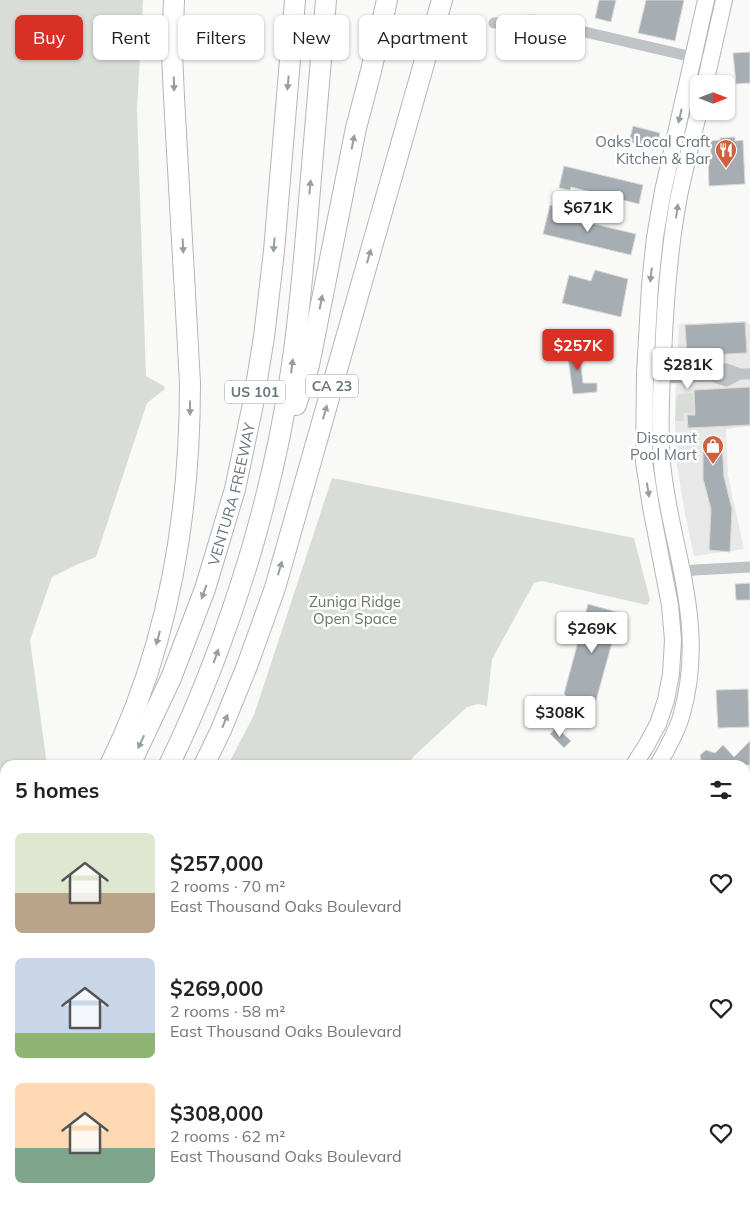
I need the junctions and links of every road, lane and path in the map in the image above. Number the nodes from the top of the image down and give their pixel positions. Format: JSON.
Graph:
{"nodes":[{"id":1,"x":174,"y":0,"type":"edge"},
{"id":2,"x":295,"y":0,"type":"edge"},
{"id":3,"x":326,"y":0,"type":"edge"},
{"id":4,"x":387,"y":0,"type":"edge"},
{"id":5,"x":442,"y":0,"type":"edge"},
{"id":6,"x":706,"y":0,"type":"edge"},
{"id":7,"x":724,"y":0,"type":"edge"},
{"id":8,"x":494,"y":22,"type":"dead end"},
{"id":9,"x":693,"y":57,"type":"junction"},
{"id":10,"x":710,"y":61,"type":"junction"},
{"id":11,"x":707,"y":75,"type":"edge"},
{"id":12,"x":697,"y":120,"type":"edge"},
{"id":13,"x":745,"y":374,"type":"edge"},
{"id":14,"x":662,"y":378,"type":"junction"},
{"id":15,"x":274,"y":466,"type":"junction"},
{"id":16,"x":750,"y":567,"type":"edge"},
{"id":17,"x":682,"y":572,"type":"junction"},
{"id":18,"x":112,"y":760,"type":"edge"},
{"id":19,"x":132,"y":760,"type":"edge"},
{"id":20,"x":171,"y":760,"type":"edge"},
{"id":21,"x":207,"y":760,"type":"edge"},
{"id":22,"x":637,"y":760,"type":"edge"},
{"id":23,"x":660,"y":760,"type":"edge"}],
"edges":[{"from":1,"to":18,"type":"highway","one_way":true},
{"from":2,"to":19,"type":"highway","name":"VENTURA FREEWAY","number":"US 101","one_way":true},
{"from":15,"to":3,"type":"highway","number":"US 101","one_way":true},
{"from":15,"to":4,"type":"highway","one_way":true},
{"from":21,"to":5,"type":"highway","number":"CA 23","one_way":true},
{"from":6,"to":9,"type":"main road"},
{"from":7,"to":10,"type":"main road"},
{"from":8,"to":9,"type":"street"},
{"from":9,"to":10,"type":"street"},
{"from":9,"to":22,"type":"main road","one_way":true},
{"from":10,"to":11,"type":"main road"},
{"from":14,"to":12,"type":"main road","one_way":true},
{"from":13,"to":14,"type":"street"},
{"from":14,"to":17,"type":"main road"},
{"from":20,"to":15,"type":"highway","number":"US 101","one_way":true},
{"from":16,"to":17,"type":"street"},
{"from":17,"to":23,"type":"main road"}]}
